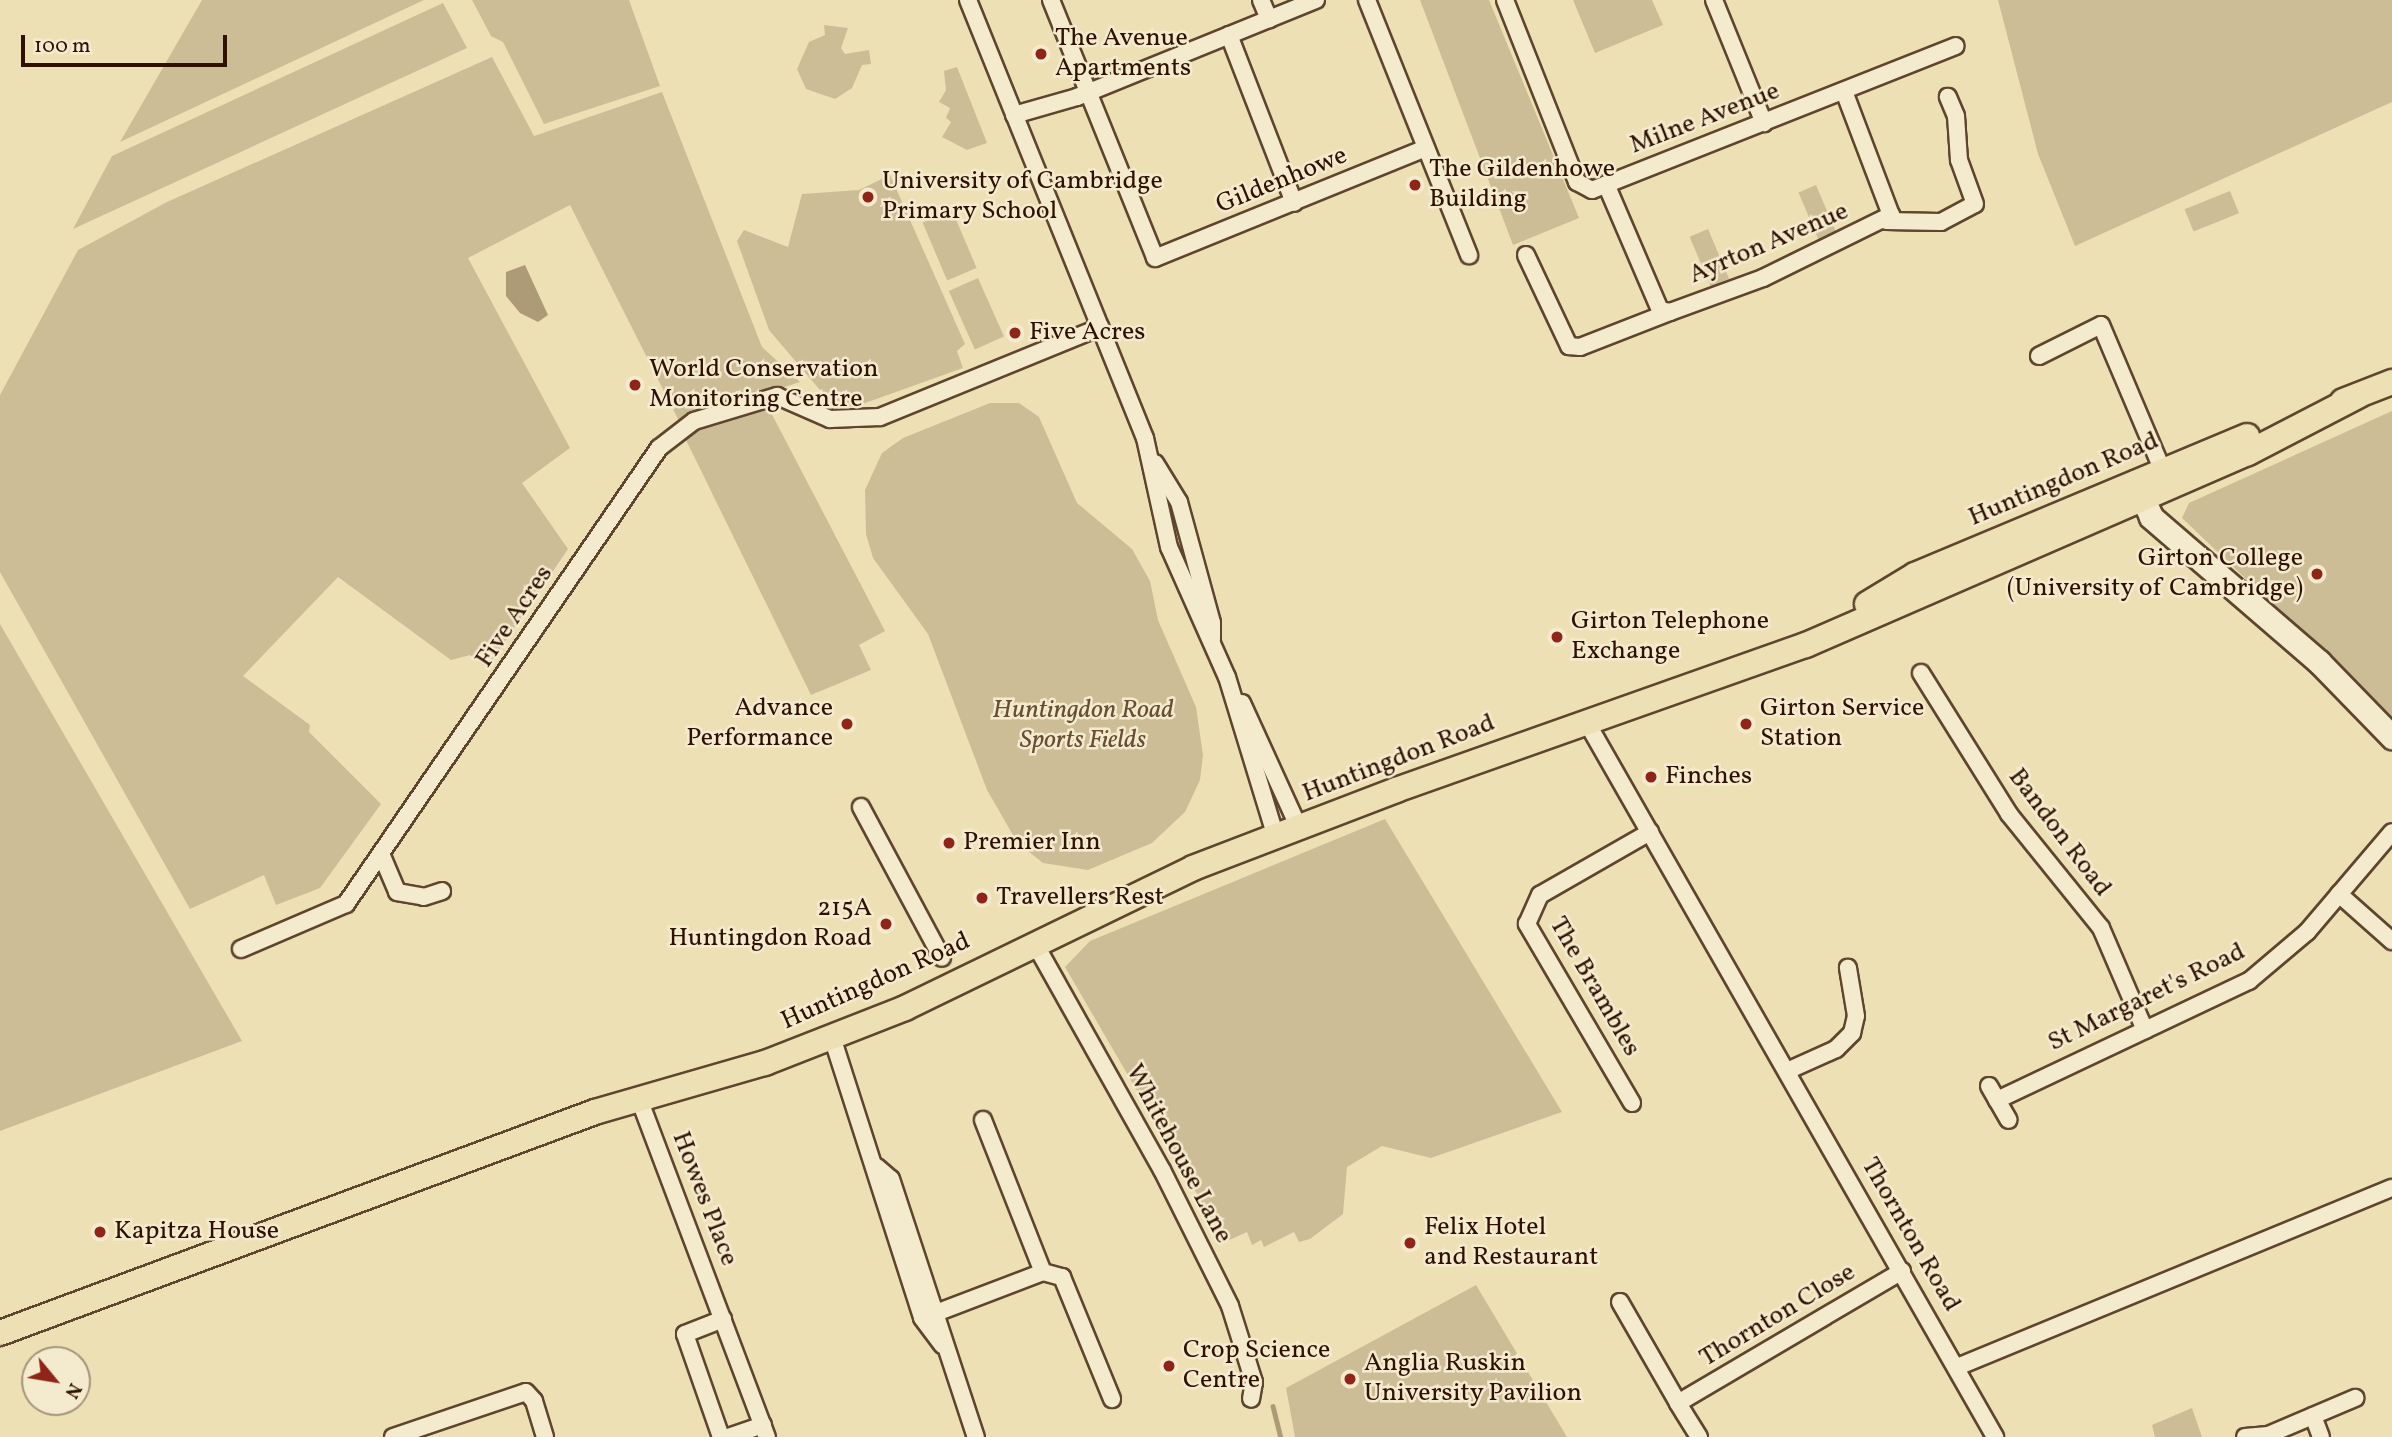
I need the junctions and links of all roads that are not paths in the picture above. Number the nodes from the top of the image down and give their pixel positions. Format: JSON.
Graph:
{"nodes":[{"id":1,"x":968,"y":0,"type":"edge"},
{"id":2,"x":1051,"y":0,"type":"edge"},
{"id":3,"x":1261,"y":0,"type":"edge"},
{"id":4,"x":1316,"y":0,"type":"edge"},
{"id":5,"x":1367,"y":0,"type":"edge"},
{"id":6,"x":1505,"y":0,"type":"edge"},
{"id":7,"x":1714,"y":0,"type":"edge"},
{"id":8,"x":1269,"y":19,"type":"junction"},
{"id":9,"x":1229,"y":35,"type":"junction"},
{"id":10,"x":1955,"y":46,"type":"dead end"},
{"id":11,"x":1844,"y":91,"type":"junction"},
{"id":12,"x":1089,"y":93,"type":"junction"},
{"id":13,"x":1948,"y":97,"type":"dead end"},
{"id":14,"x":1014,"y":115,"type":"junction"},
{"id":15,"x":1764,"y":123,"type":"junction"},
{"id":16,"x":1426,"y":148,"type":"junction"},
{"id":17,"x":1606,"y":184,"type":"junction"},
{"id":18,"x":1294,"y":203,"type":"junction"},
{"id":19,"x":1886,"y":221,"type":"junction"},
{"id":20,"x":1469,"y":255,"type":"dead end"},
{"id":21,"x":1526,"y":255,"type":"dead end"},
{"id":22,"x":1670,"y":312,"type":"junction"},
{"id":23,"x":1100,"y":327,"type":"junction"},
{"id":24,"x":2039,"y":356,"type":"dead end"},
{"id":25,"x":2392,"y":382,"type":"edge"},
{"id":26,"x":2166,"y":478,"type":"junction"},
{"id":27,"x":2138,"y":490,"type":"junction"},
{"id":28,"x":1921,"y":673,"type":"dead end"},
{"id":29,"x":1227,"y":677,"type":"junction"},
{"id":30,"x":1586,"y":721,"type":"junction"},
{"id":31,"x":2392,"y":737,"type":"edge"},
{"id":32,"x":861,"y":807,"type":"dead end"},
{"id":33,"x":1299,"y":828,"type":"junction"},
{"id":34,"x":1650,"y":832,"type":"junction"},
{"id":35,"x":2392,"y":832,"type":"edge"},
{"id":36,"x":1276,"y":837,"type":"junction"},
{"id":37,"x":382,"y":856,"type":"junction"},
{"id":38,"x":442,"y":891,"type":"dead end"},
{"id":39,"x":2339,"y":894,"type":"junction"},
{"id":40,"x":2392,"y":941,"type":"edge"},
{"id":41,"x":1034,"y":942,"type":"junction"},
{"id":42,"x":241,"y":949,"type":"dead end"},
{"id":43,"x":942,"y":958,"type":"dead end"},
{"id":44,"x":1848,"y":969,"type":"dead end"},
{"id":45,"x":2145,"y":1030,"type":"junction"},
{"id":46,"x":832,"y":1037,"type":"junction"},
{"id":47,"x":1787,"y":1071,"type":"junction"},
{"id":48,"x":638,"y":1096,"type":"junction"},
{"id":49,"x":1632,"y":1103,"type":"dead end"},
{"id":50,"x":983,"y":1120,"type":"dead end"},
{"id":51,"x":2009,"y":1120,"type":"dead end"},
{"id":52,"x":877,"y":1167,"type":"junction"},
{"id":53,"x":2392,"y":1188,"type":"edge"},
{"id":54,"x":1902,"y":1271,"type":"junction"},
{"id":55,"x":1043,"y":1272,"type":"junction"},
{"id":56,"x":1620,"y":1302,"type":"dead end"},
{"id":57,"x":938,"y":1312,"type":"junction"},
{"id":58,"x":922,"y":1318,"type":"junction"},
{"id":59,"x":723,"y":1319,"type":"junction"},
{"id":60,"x":0,"y":1333,"type":"edge"},
{"id":61,"x":942,"y":1345,"type":"junction"},
{"id":62,"x":1958,"y":1367,"type":"junction"},
{"id":63,"x":2355,"y":1398,"type":"dead end"},
{"id":64,"x":1112,"y":1399,"type":"dead end"},
{"id":65,"x":1251,"y":1399,"type":"dead end"},
{"id":66,"x":1678,"y":1403,"type":"junction"},
{"id":67,"x":2313,"y":1416,"type":"junction"},
{"id":68,"x":765,"y":1431,"type":"edge"},
{"id":69,"x":393,"y":1437,"type":"edge"},
{"id":70,"x":545,"y":1437,"type":"edge"},
{"id":71,"x":721,"y":1437,"type":"edge"},
{"id":72,"x":728,"y":1437,"type":"edge"},
{"id":73,"x":976,"y":1437,"type":"edge"},
{"id":74,"x":1699,"y":1437,"type":"edge"},
{"id":75,"x":1995,"y":1437,"type":"edge"},
{"id":76,"x":2245,"y":1437,"type":"edge"},
{"id":77,"x":2321,"y":1437,"type":"edge"}],
"edges":[{"from":1,"to":14,"type":"street"},
{"from":2,"to":12,"type":"street"},
{"from":3,"to":8,"type":"street"},
{"from":4,"to":8,"type":"street"},
{"from":5,"to":16,"type":"street"},
{"from":6,"to":17,"type":"street","name":"Milne Avenue"},
{"from":7,"to":15,"type":"street"},
{"from":8,"to":9,"type":"street"},
{"from":9,"to":12,"type":"street"},
{"from":9,"to":18,"type":"street"},
{"from":10,"to":11,"type":"street","name":"Milne Avenue"},
{"from":11,"to":15,"type":"street","name":"Milne Avenue"},
{"from":11,"to":19,"type":"street","name":"Ayrton Avenue"},
{"from":12,"to":14,"type":"street"},
{"from":12,"to":18,"type":"street","name":"Gildenhowe"},
{"from":13,"to":19,"type":"street","name":"Ayrton Avenue"},
{"from":14,"to":23,"type":"street"},
{"from":15,"to":17,"type":"street","name":"Milne Avenue"},
{"from":16,"to":18,"type":"street","name":"Gildenhowe"},
{"from":16,"to":20,"type":"street"},
{"from":17,"to":22,"type":"street","name":"Ayrton Avenue"},
{"from":19,"to":22,"type":"street","name":"Ayrton Avenue"},
{"from":21,"to":22,"type":"street","name":"Ayrton Avenue"},
{"from":23,"to":29,"type":"street"},
{"from":23,"to":37,"type":"street","name":"Five Acres"},
{"from":24,"to":26,"type":"street"},
{"from":25,"to":26,"type":"main road","name":"Huntingdon Road"},
{"from":26,"to":27,"type":"main road","name":"Huntingdon Road"},
{"from":27,"to":30,"type":"main road","name":"Huntingdon Road"},
{"from":27,"to":31,"type":"street"},
{"from":28,"to":45,"type":"street","name":"Bandon Road"},
{"from":29,"to":33,"type":"street"},
{"from":29,"to":36,"type":"street"},
{"from":30,"to":33,"type":"main road","name":"Huntingdon Road"},
{"from":30,"to":34,"type":"street","name":"Thornton Road"},
{"from":32,"to":43,"type":"street"},
{"from":33,"to":36,"type":"main road","name":"Huntingdon Road"},
{"from":34,"to":47,"type":"street","name":"Thornton Road"},
{"from":34,"to":49,"type":"street","name":"The Brambles"},
{"from":35,"to":39,"type":"street","name":"St Margaret's Road"},
{"from":36,"to":41,"type":"main road","name":"Huntingdon Road"},
{"from":37,"to":38,"type":"street"},
{"from":37,"to":42,"type":"street","name":"Five Acres"},
{"from":39,"to":40,"type":"street"},
{"from":39,"to":45,"type":"street","name":"St Margaret's Road"},
{"from":41,"to":46,"type":"main road","name":"Huntingdon Road"},
{"from":41,"to":65,"type":"street","name":"Whitehouse Lane"},
{"from":44,"to":47,"type":"street"},
{"from":45,"to":51,"type":"street","name":"St Margaret's Road"},
{"from":46,"to":48,"type":"main road","name":"Huntingdon Road"},
{"from":46,"to":52,"type":"street"},
{"from":47,"to":54,"type":"street","name":"Thornton Road"},
{"from":48,"to":59,"type":"street","name":"Howes Place"},
{"from":48,"to":60,"type":"main road","name":"Huntingdon Road"},
{"from":50,"to":55,"type":"street"},
{"from":52,"to":57,"type":"street"},
{"from":52,"to":58,"type":"street"},
{"from":53,"to":62,"type":"street"},
{"from":54,"to":62,"type":"street","name":"Thornton Road"},
{"from":54,"to":66,"type":"street","name":"Thornton Close"},
{"from":55,"to":57,"type":"street"},
{"from":55,"to":64,"type":"street"},
{"from":56,"to":66,"type":"street"},
{"from":57,"to":58,"type":"street"},
{"from":57,"to":61,"type":"street"},
{"from":58,"to":61,"type":"street"},
{"from":59,"to":68,"type":"street","name":"Howes Place"},
{"from":59,"to":71,"type":"street"},
{"from":61,"to":73,"type":"street"},
{"from":62,"to":75,"type":"street","name":"Thornton Road"},
{"from":63,"to":67,"type":"street"},
{"from":66,"to":74,"type":"street"},
{"from":67,"to":76,"type":"street"},
{"from":67,"to":77,"type":"street"},
{"from":68,"to":72,"type":"street","name":"Howes Place"},
{"from":69,"to":70,"type":"street"}]}
